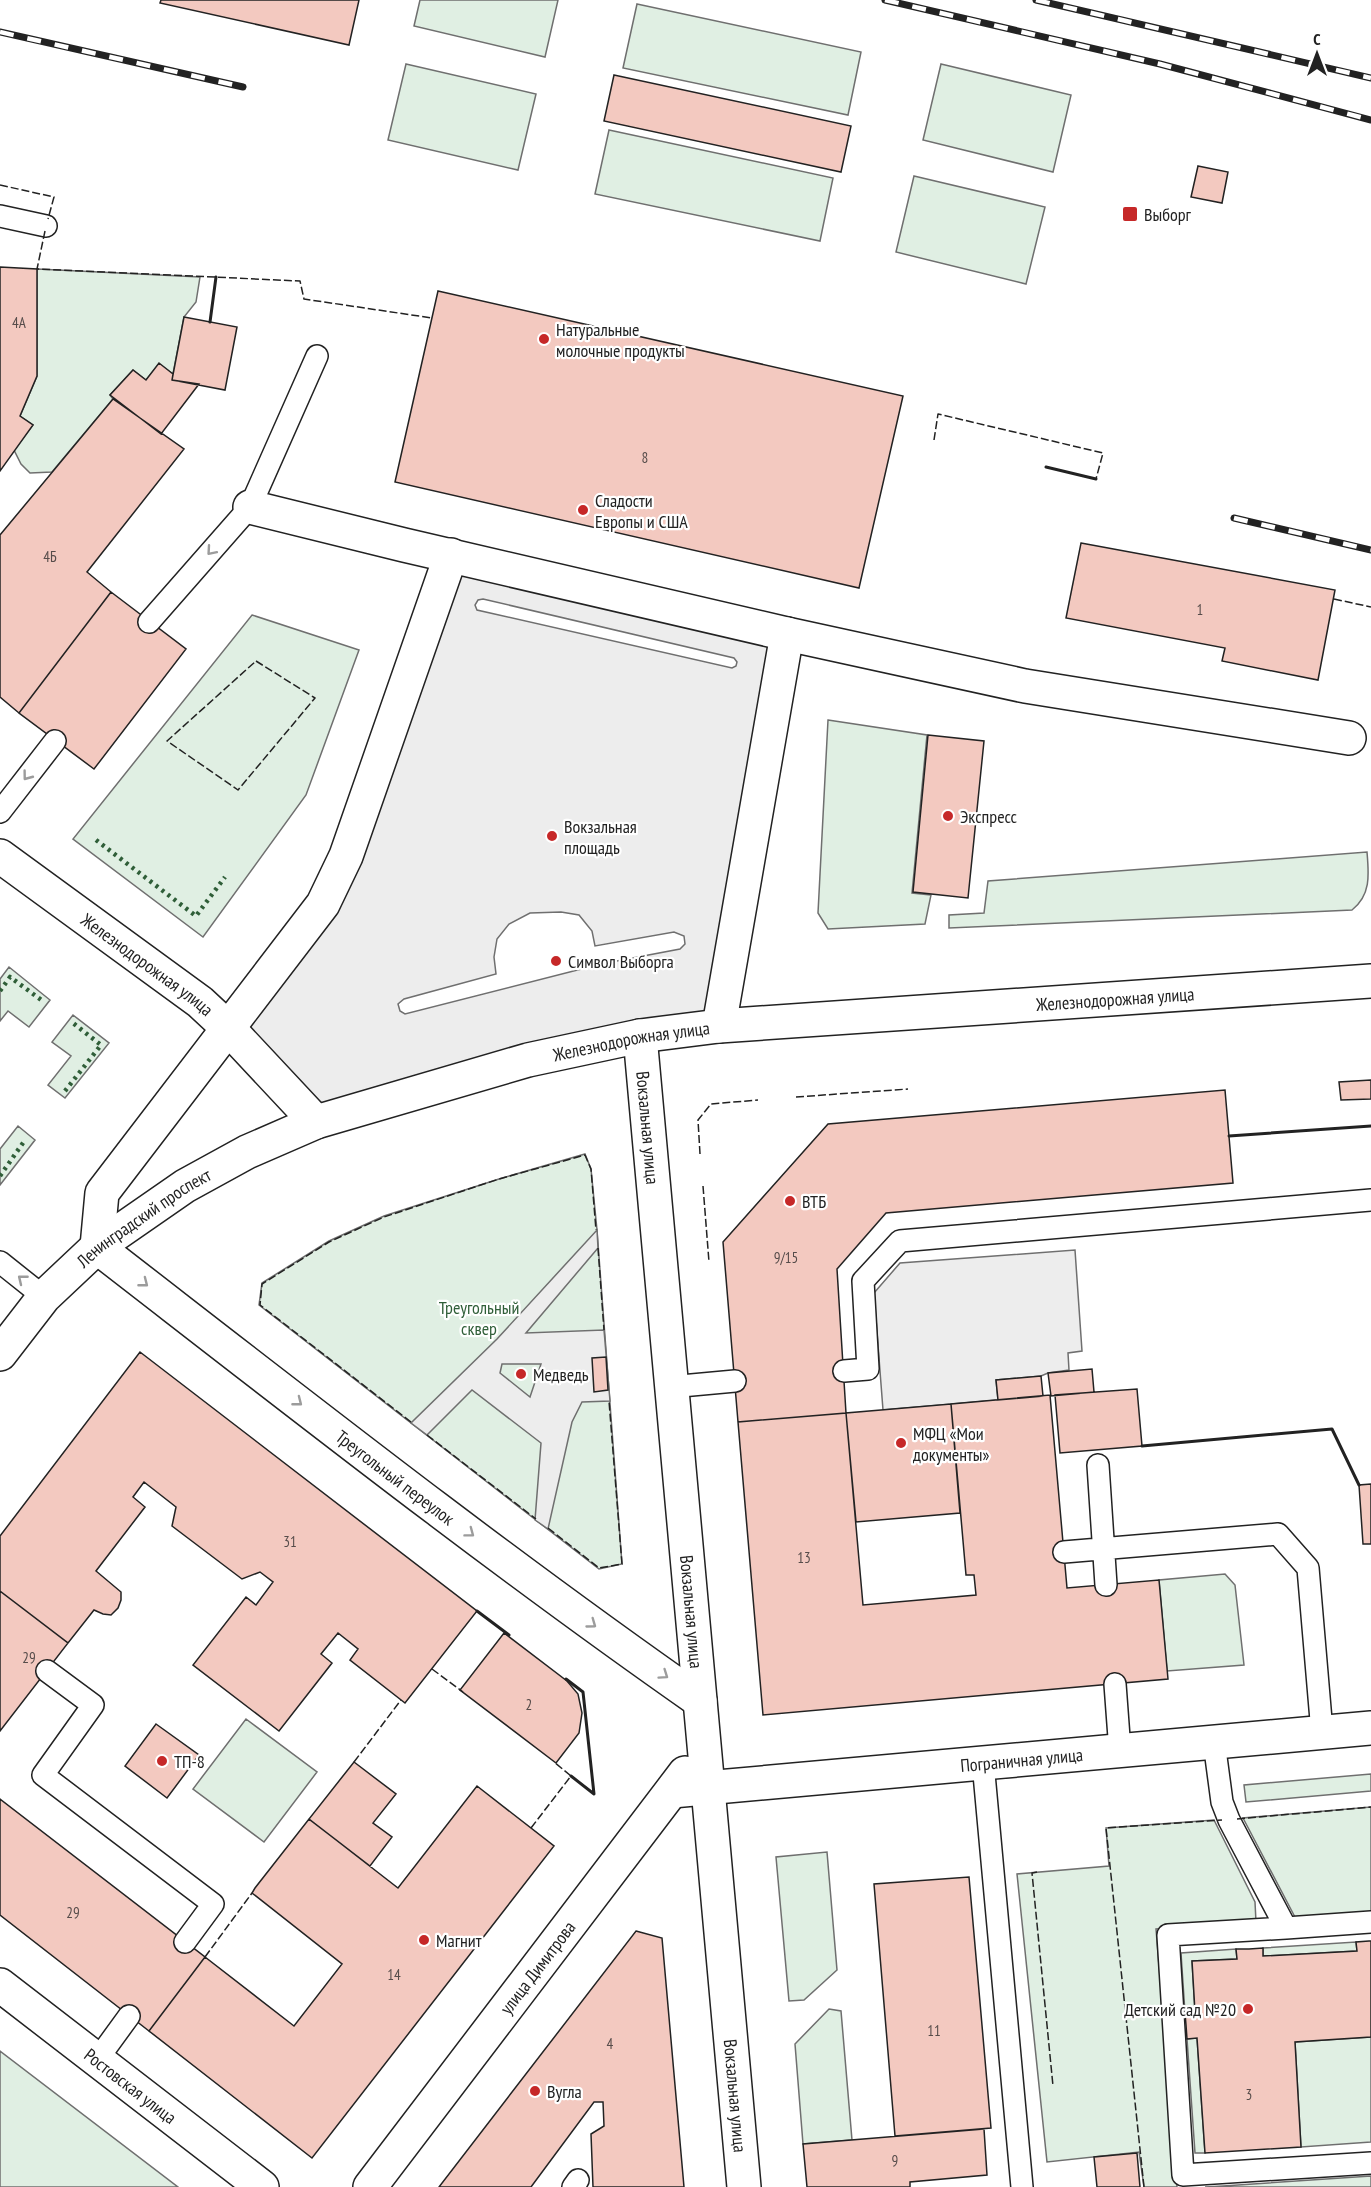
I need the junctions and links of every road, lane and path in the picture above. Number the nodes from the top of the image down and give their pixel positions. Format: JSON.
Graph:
{"nodes":[{"id":1,"x":0,"y":216,"type":"edge"},
{"id":2,"x":46,"y":226,"type":"dead end"},
{"id":3,"x":316,"y":356,"type":"dead end"},
{"id":4,"x":250,"y":507,"type":"junction"},
{"id":5,"x":451,"y":555,"type":"junction"},
{"id":6,"x":149,"y":622,"type":"dead end"},
{"id":7,"x":787,"y":634,"type":"junction"},
{"id":8,"x":1349,"y":738,"type":"dead end"},
{"id":9,"x":55,"y":741,"type":"dead end"},
{"id":10,"x":0,"y":812,"type":"edge"},
{"id":11,"x":0,"y":856,"type":"edge"},
{"id":12,"x":1371,"y":981,"type":"edge"},
{"id":13,"x":719,"y":1026,"type":"junction"},
{"id":14,"x":229,"y":1029,"type":"junction"},
{"id":15,"x":640,"y":1036,"type":"junction"},
{"id":16,"x":316,"y":1122,"type":"junction"},
{"id":17,"x":1371,"y":1200,"type":"edge"},
{"id":18,"x":97,"y":1247,"type":"junction"},
{"id":19,"x":0,"y":1262,"type":"edge"},
{"id":20,"x":44,"y":1297,"type":"junction"},
{"id":21,"x":0,"y":1354,"type":"edge"},
{"id":22,"x":844,"y":1371,"type":"dead end"},
{"id":23,"x":735,"y":1381,"type":"dead end"},
{"id":24,"x":670,"y":1387,"type":"junction"},
{"id":25,"x":1098,"y":1465,"type":"dead end"},
{"id":26,"x":1104,"y":1549,"type":"junction"},
{"id":27,"x":1064,"y":1552,"type":"dead end"},
{"id":28,"x":1106,"y":1585,"type":"dead end"},
{"id":29,"x":47,"y":1671,"type":"dead end"},
{"id":30,"x":1115,"y":1684,"type":"dead end"},
{"id":31,"x":700,"y":1701,"type":"junction"},
{"id":32,"x":1371,"y":1728,"type":"edge"},
{"id":33,"x":1322,"y":1732,"type":"junction"},
{"id":34,"x":1214,"y":1742,"type":"junction"},
{"id":35,"x":705,"y":1748,"type":"junction"},
{"id":36,"x":1120,"y":1751,"type":"junction"},
{"id":37,"x":983,"y":1763,"type":"junction"},
{"id":38,"x":708,"y":1787,"type":"junction"},
{"id":39,"x":672,"y":1791,"type":"junction"},
{"id":40,"x":1371,"y":1922,"type":"edge"},
{"id":41,"x":1286,"y":1928,"type":"junction"},
{"id":42,"x":185,"y":1942,"type":"dead end"},
{"id":43,"x":0,"y":1985,"type":"edge"},
{"id":44,"x":129,"y":2016,"type":"dead end"},
{"id":45,"x":97,"y":2060,"type":"junction"},
{"id":46,"x":1371,"y":2163,"type":"edge"},
{"id":47,"x":262,"y":2187,"type":"edge"},
{"id":48,"x":370,"y":2187,"type":"edge"},
{"id":49,"x":744,"y":2187,"type":"edge"},
{"id":50,"x":1022,"y":2187,"type":"edge"}],
"edges":[{"from":1,"to":2,"type":"lane"},
{"from":3,"to":4,"type":"lane"},
{"from":4,"to":5,"type":"street"},
{"from":4,"to":6,"type":"lane","one_way":true},
{"from":5,"to":7,"type":"street"},
{"from":5,"to":14,"type":"street"},
{"from":7,"to":8,"type":"street"},
{"from":7,"to":13,"type":"street"},
{"from":9,"to":10,"type":"lane","one_way":true},
{"from":11,"to":14,"type":"street","name":"Железнодорожная улица"},
{"from":12,"to":13,"type":"street","name":"Железнодорожная улица"},
{"from":13,"to":15,"type":"street","name":"Железнодорожная улица"},
{"from":14,"to":16,"type":"street","name":"Железнодорожная улица"},
{"from":14,"to":18,"type":"street"},
{"from":15,"to":16,"type":"street","name":"Железнодорожная улица"},
{"from":15,"to":24,"type":"street","name":"Вокзальная улица"},
{"from":16,"to":18,"type":"street","name":"Ленинградский проспект"},
{"from":17,"to":22,"type":"lane"},
{"from":18,"to":20,"type":"street","name":"Ленинградский проспект"},
{"from":18,"to":31,"type":"street","name":"Треугольный переулок","one_way":true},
{"from":20,"to":19,"type":"lane","one_way":true},
{"from":20,"to":21,"type":"street","name":"Ленинградский проспект"},
{"from":23,"to":24,"type":"lane"},
{"from":24,"to":31,"type":"street","name":"Вокзальная улица"},
{"from":25,"to":26,"type":"lane"},
{"from":26,"to":27,"type":"lane"},
{"from":26,"to":28,"type":"lane"},
{"from":26,"to":33,"type":"lane"},
{"from":29,"to":42,"type":"lane"},
{"from":30,"to":36,"type":"lane"},
{"from":31,"to":35,"type":"street","name":"Вокзальная улица"},
{"from":32,"to":33,"type":"street","name":"Пограничная улица"},
{"from":33,"to":34,"type":"street","name":"Пограничная улица"},
{"from":34,"to":36,"type":"street","name":"Пограничная улица"},
{"from":34,"to":41,"type":"lane"},
{"from":35,"to":38,"type":"street","name":"Вокзальная улица"},
{"from":35,"to":39,"type":"street","name":"улица Димитрова"},
{"from":36,"to":37,"type":"street","name":"Пограничная улица"},
{"from":37,"to":38,"type":"street","name":"Пограничная улица"},
{"from":37,"to":50,"type":"lane"},
{"from":38,"to":39,"type":"street","name":"Пограничная улица"},
{"from":38,"to":49,"type":"street","name":"Вокзальная улица"},
{"from":39,"to":48,"type":"street","name":"улица Димитрова"},
{"from":40,"to":41,"type":"lane"},
{"from":41,"to":46,"type":"lane"},
{"from":43,"to":45,"type":"street","name":"Ростовская улица"},
{"from":44,"to":45,"type":"lane"},
{"from":45,"to":47,"type":"street","name":"Ростовская улица"}]}
